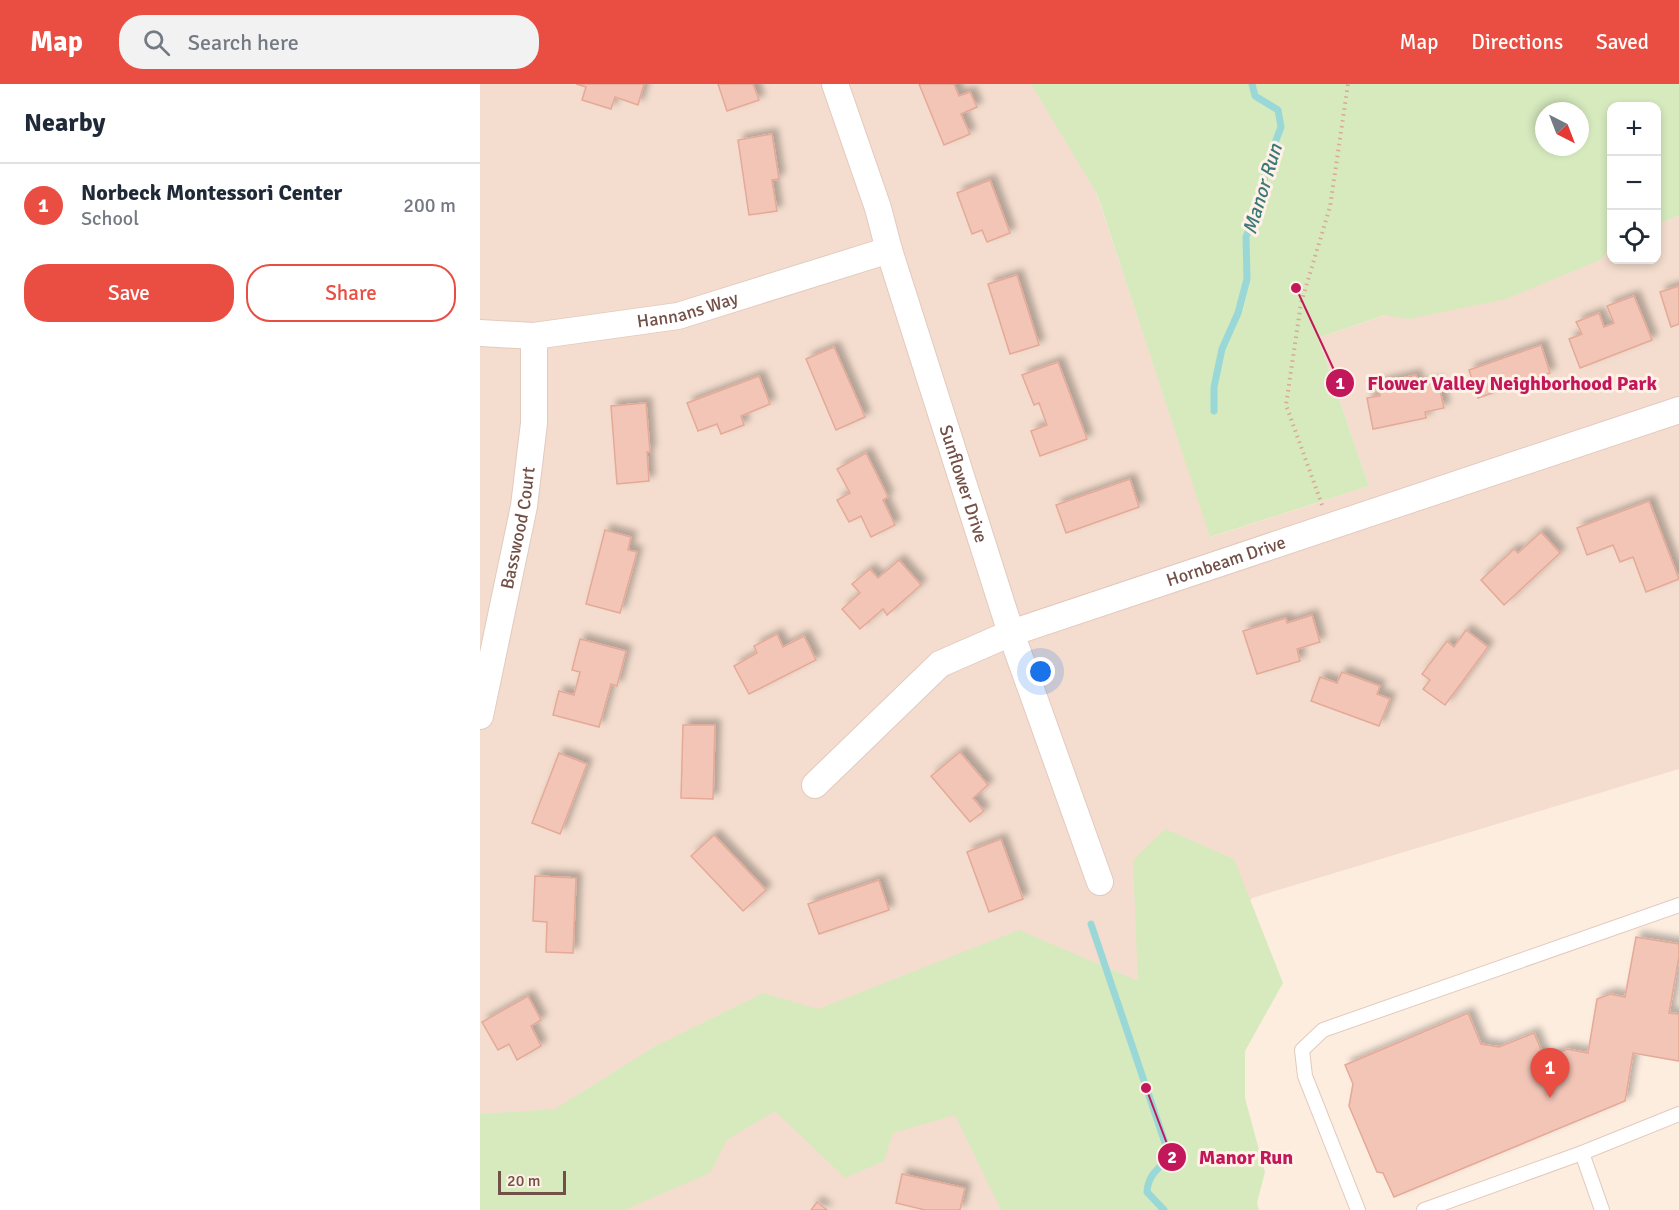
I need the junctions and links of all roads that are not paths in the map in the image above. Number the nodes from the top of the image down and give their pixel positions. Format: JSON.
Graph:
{"nodes":[{"id":1,"x":835,"y":84,"type":"edge"},
{"id":2,"x":889,"y":250,"type":"junction"},
{"id":3,"x":480,"y":333,"type":"edge"},
{"id":4,"x":534,"y":336,"type":"junction"},
{"id":5,"x":1679,"y":410,"type":"edge"},
{"id":6,"x":1011,"y":633,"type":"junction"},
{"id":7,"x":480,"y":716,"type":"edge"},
{"id":8,"x":815,"y":785,"type":"dead end"},
{"id":9,"x":1100,"y":882,"type":"dead end"},
{"id":10,"x":1679,"y":905,"type":"edge"},
{"id":11,"x":1679,"y":1114,"type":"edge"},
{"id":12,"x":1582,"y":1153,"type":"junction"},
{"id":13,"x":1358,"y":1210,"type":"edge"},
{"id":14,"x":1424,"y":1210,"type":"edge"},
{"id":15,"x":1602,"y":1210,"type":"edge"}],
"edges":[{"from":1,"to":2,"type":"street","name":"Sunflower Drive"},
{"from":2,"to":4,"type":"street","name":"Hannans Way"},
{"from":2,"to":6,"type":"street","name":"Sunflower Drive"},
{"from":3,"to":4,"type":"street","name":"Hannans Way"},
{"from":4,"to":7,"type":"street","name":"Basswood Court"},
{"from":5,"to":6,"type":"street","name":"Hornbeam Drive"},
{"from":6,"to":8,"type":"street","name":"Hornbeam Drive"},
{"from":6,"to":9,"type":"street","name":"Sunflower Drive"},
{"from":10,"to":13,"type":"lane"},
{"from":11,"to":12,"type":"lane"},
{"from":12,"to":14,"type":"lane"},
{"from":12,"to":15,"type":"lane"}]}
